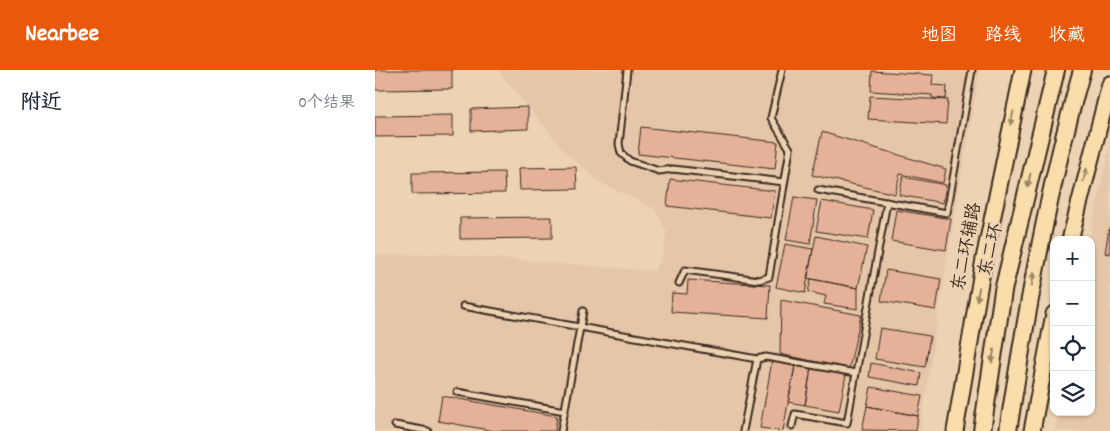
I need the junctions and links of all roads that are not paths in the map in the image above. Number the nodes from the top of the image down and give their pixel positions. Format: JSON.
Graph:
{"nodes":[{"id":1,"x":627,"y":70,"type":"edge"},
{"id":2,"x":781,"y":70,"type":"edge"},
{"id":3,"x":972,"y":70,"type":"edge"},
{"id":4,"x":1023,"y":70,"type":"edge"},
{"id":5,"x":1081,"y":70,"type":"edge"},
{"id":6,"x":1054,"y":76,"type":"edge"},
{"id":7,"x":1110,"y":84,"type":"edge"},
{"id":8,"x":784,"y":182,"type":"junction"},
{"id":9,"x":818,"y":190,"type":"dead end"},
{"id":10,"x":887,"y":202,"type":"junction"},
{"id":11,"x":1071,"y":236,"type":"edge"},
{"id":12,"x":679,"y":283,"type":"dead end"},
{"id":13,"x":463,"y":306,"type":"dead end"},
{"id":14,"x":583,"y":311,"type":"dead end"},
{"id":15,"x":1052,"y":326,"type":"edge"},
{"id":16,"x":580,"y":327,"type":"junction"},
{"id":17,"x":757,"y":359,"type":"junction"},
{"id":18,"x":856,"y":372,"type":"junction"},
{"id":19,"x":457,"y":392,"type":"dead end"},
{"id":20,"x":565,"y":411,"type":"junction"},
{"id":21,"x":395,"y":425,"type":"dead end"},
{"id":22,"x":793,"y":426,"type":"dead end"},
{"id":23,"x":428,"y":431,"type":"edge"},
{"id":24,"x":561,"y":431,"type":"edge"},
{"id":25,"x":743,"y":431,"type":"edge"},
{"id":26,"x":955,"y":431,"type":"edge"},
{"id":27,"x":982,"y":431,"type":"edge"},
{"id":28,"x":1008,"y":431,"type":"edge"},
{"id":29,"x":1032,"y":431,"type":"edge"}],
"edges":[{"from":1,"to":8,"type":"lane"},
{"from":2,"to":8,"type":"lane"},
{"from":3,"to":10,"type":"lane"},
{"from":4,"to":26,"type":"main road","name":"东二环辅路","one_way":true},
{"from":28,"to":5,"type":"highway","one_way":true},
{"from":6,"to":27,"type":"highway","name":"东二环","one_way":true},
{"from":11,"to":7,"type":"main road","one_way":true},
{"from":8,"to":12,"type":"lane"},
{"from":9,"to":10,"type":"lane"},
{"from":10,"to":18,"type":"lane"},
{"from":13,"to":16,"type":"lane"},
{"from":14,"to":16,"type":"lane"},
{"from":15,"to":29,"type":"main road"},
{"from":16,"to":17,"type":"lane"},
{"from":16,"to":20,"type":"lane"},
{"from":17,"to":18,"type":"lane"},
{"from":17,"to":25,"type":"lane"},
{"from":18,"to":22,"type":"lane"},
{"from":19,"to":20,"type":"lane"},
{"from":20,"to":24,"type":"lane"},
{"from":21,"to":23,"type":"lane"}]}
